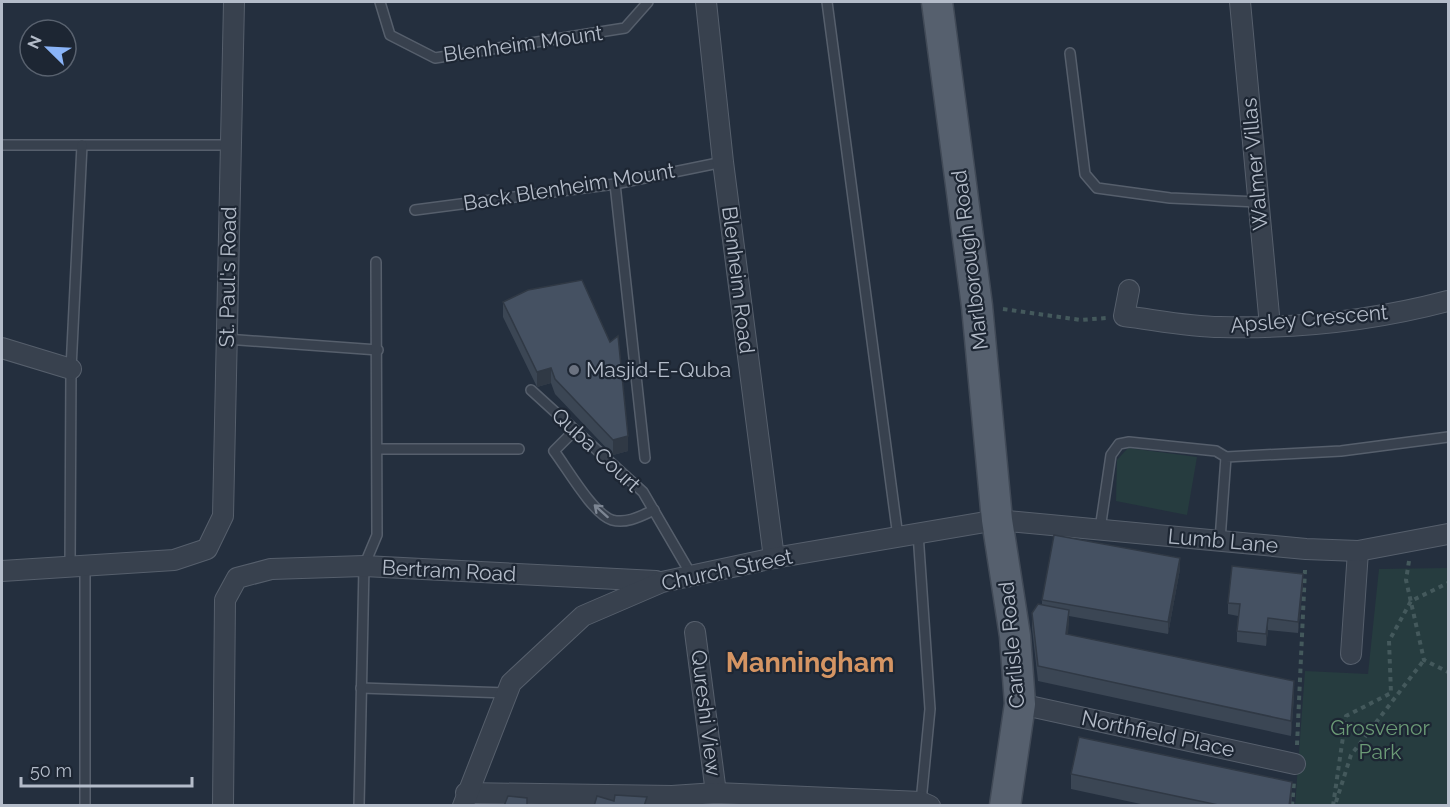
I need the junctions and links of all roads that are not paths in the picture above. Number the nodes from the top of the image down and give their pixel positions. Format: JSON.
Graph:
{"nodes":[{"id":1,"x":234,"y":2,"type":"edge"},
{"id":2,"x":380,"y":2,"type":"edge"},
{"id":3,"x":648,"y":2,"type":"edge"},
{"id":4,"x":706,"y":2,"type":"edge"},
{"id":5,"x":827,"y":2,"type":"edge"},
{"id":6,"x":937,"y":2,"type":"edge"},
{"id":7,"x":1240,"y":2,"type":"edge"},
{"id":8,"x":1070,"y":53,"type":"dead end"},
{"id":9,"x":2,"y":145,"type":"edge"},
{"id":10,"x":82,"y":145,"type":"junction"},
{"id":11,"x":230,"y":145,"type":"junction"},
{"id":12,"x":723,"y":162,"type":"junction"},
{"id":13,"x":615,"y":183,"type":"junction"},
{"id":14,"x":1258,"y":202,"type":"junction"},
{"id":15,"x":415,"y":210,"type":"dead end"},
{"id":16,"x":376,"y":262,"type":"dead end"},
{"id":17,"x":1129,"y":290,"type":"dead end"},
{"id":18,"x":1449,"y":300,"type":"edge"},
{"id":19,"x":1270,"y":326,"type":"junction"},
{"id":20,"x":226,"y":339,"type":"junction"},
{"id":21,"x":2,"y":348,"type":"edge"},
{"id":22,"x":378,"y":350,"type":"junction"},
{"id":23,"x":71,"y":369,"type":"junction"},
{"id":24,"x":531,"y":390,"type":"dead end"},
{"id":25,"x":575,"y":430,"type":"junction"},
{"id":26,"x":1449,"y":437,"type":"edge"},
{"id":27,"x":378,"y":449,"type":"junction"},
{"id":28,"x":519,"y":449,"type":"dead end"},
{"id":29,"x":1226,"y":457,"type":"junction"},
{"id":30,"x":645,"y":458,"type":"dead end"},
{"id":31,"x":654,"y":510,"type":"junction"},
{"id":32,"x":997,"y":520,"type":"junction"},
{"id":33,"x":1100,"y":529,"type":"junction"},
{"id":34,"x":918,"y":532,"type":"junction"},
{"id":35,"x":1449,"y":534,"type":"edge"},
{"id":36,"x":898,"y":537,"type":"junction"},
{"id":37,"x":1220,"y":540,"type":"junction"},
{"id":38,"x":1358,"y":551,"type":"junction"},
{"id":39,"x":774,"y":558,"type":"junction"},
{"id":40,"x":78,"y":566,"type":"junction"},
{"id":41,"x":364,"y":566,"type":"junction"},
{"id":42,"x":2,"y":571,"type":"edge"},
{"id":43,"x":692,"y":576,"type":"junction"},
{"id":44,"x":662,"y":582,"type":"junction"},
{"id":45,"x":695,"y":632,"type":"dead end"},
{"id":46,"x":1351,"y":654,"type":"dead end"},
{"id":47,"x":361,"y":688,"type":"junction"},
{"id":48,"x":507,"y":693,"type":"junction"},
{"id":49,"x":1020,"y":704,"type":"junction"},
{"id":50,"x":1295,"y":764,"type":"road end"},
{"id":51,"x":716,"y":793,"type":"junction"},
{"id":52,"x":464,"y":799,"type":"edge"},
{"id":53,"x":1008,"y":803,"type":"edge"},
{"id":54,"x":926,"y":804,"type":"edge"},
{"id":55,"x":85,"y":806,"type":"edge"},
{"id":56,"x":223,"y":806,"type":"edge"},
{"id":57,"x":358,"y":806,"type":"edge"}],
"edges":[{"from":1,"to":11,"type":"street","name":"St. Paul's Road"},
{"from":2,"to":3,"type":"lane","name":"Blenheim Mount"},
{"from":4,"to":12,"type":"street","name":"Blenheim Road"},
{"from":5,"to":36,"type":"lane"},
{"from":6,"to":32,"type":"main road","name":"Marlborough Road"},
{"from":7,"to":14,"type":"street","name":"Walmer Villas"},
{"from":8,"to":14,"type":"lane"},
{"from":9,"to":10,"type":"lane"},
{"from":10,"to":11,"type":"lane"},
{"from":10,"to":23,"type":"lane"},
{"from":11,"to":20,"type":"street","name":"St. Paul's Road"},
{"from":12,"to":13,"type":"lane","name":"Back Blenheim Mount"},
{"from":12,"to":39,"type":"street","name":"Blenheim Road"},
{"from":13,"to":15,"type":"lane","name":"Back Blenheim Mount"},
{"from":13,"to":30,"type":"lane"},
{"from":14,"to":19,"type":"street","name":"Walmer Villas"},
{"from":16,"to":22,"type":"lane"},
{"from":17,"to":19,"type":"street","name":"Apsley Crescent"},
{"from":18,"to":19,"type":"street","name":"Apsley Crescent"},
{"from":20,"to":22,"type":"lane"},
{"from":20,"to":40,"type":"street","name":"St. Paul's Road"},
{"from":21,"to":23,"type":"street"},
{"from":22,"to":27,"type":"lane"},
{"from":23,"to":40,"type":"lane"},
{"from":24,"to":25,"type":"lane","name":"Quba Court"},
{"from":25,"to":31,"type":"lane","name":"Quba Court"},
{"from":31,"to":25,"type":"lane","one_way":true},
{"from":26,"to":29,"type":"lane"},
{"from":27,"to":28,"type":"lane"},
{"from":27,"to":41,"type":"lane"},
{"from":29,"to":33,"type":"lane"},
{"from":29,"to":37,"type":"lane"},
{"from":31,"to":43,"type":"lane","name":"Quba Court"},
{"from":32,"to":33,"type":"street","name":"Lumb Lane"},
{"from":32,"to":34,"type":"street","name":"Church Street"},
{"from":32,"to":49,"type":"main road","name":"Carlisle Road"},
{"from":33,"to":37,"type":"street","name":"Lumb Lane"},
{"from":34,"to":36,"type":"street","name":"Church Street"},
{"from":34,"to":54,"type":"lane"},
{"from":35,"to":38,"type":"street","name":"Lumb Lane"},
{"from":36,"to":39,"type":"street","name":"Church Street"},
{"from":37,"to":38,"type":"street","name":"Lumb Lane"},
{"from":38,"to":46,"type":"street"},
{"from":39,"to":43,"type":"street","name":"Church Street"},
{"from":40,"to":42,"type":"street"},
{"from":40,"to":55,"type":"lane"},
{"from":41,"to":44,"type":"street","name":"Bertram Road"},
{"from":41,"to":47,"type":"lane"},
{"from":41,"to":56,"type":"street","name":"Bertram Road"},
{"from":43,"to":44,"type":"street","name":"Church Street"},
{"from":44,"to":48,"type":"street","name":"Church Street"},
{"from":45,"to":51,"type":"street","name":"Qureshi View"},
{"from":47,"to":48,"type":"lane"},
{"from":47,"to":57,"type":"lane"},
{"from":48,"to":52,"type":"street","name":"Church Street"},
{"from":49,"to":50,"type":"street","name":"Northfield Place"},
{"from":49,"to":53,"type":"main road","name":"Carlisle Road"},
{"from":51,"to":52,"type":"street"},
{"from":51,"to":54,"type":"street"}]}
